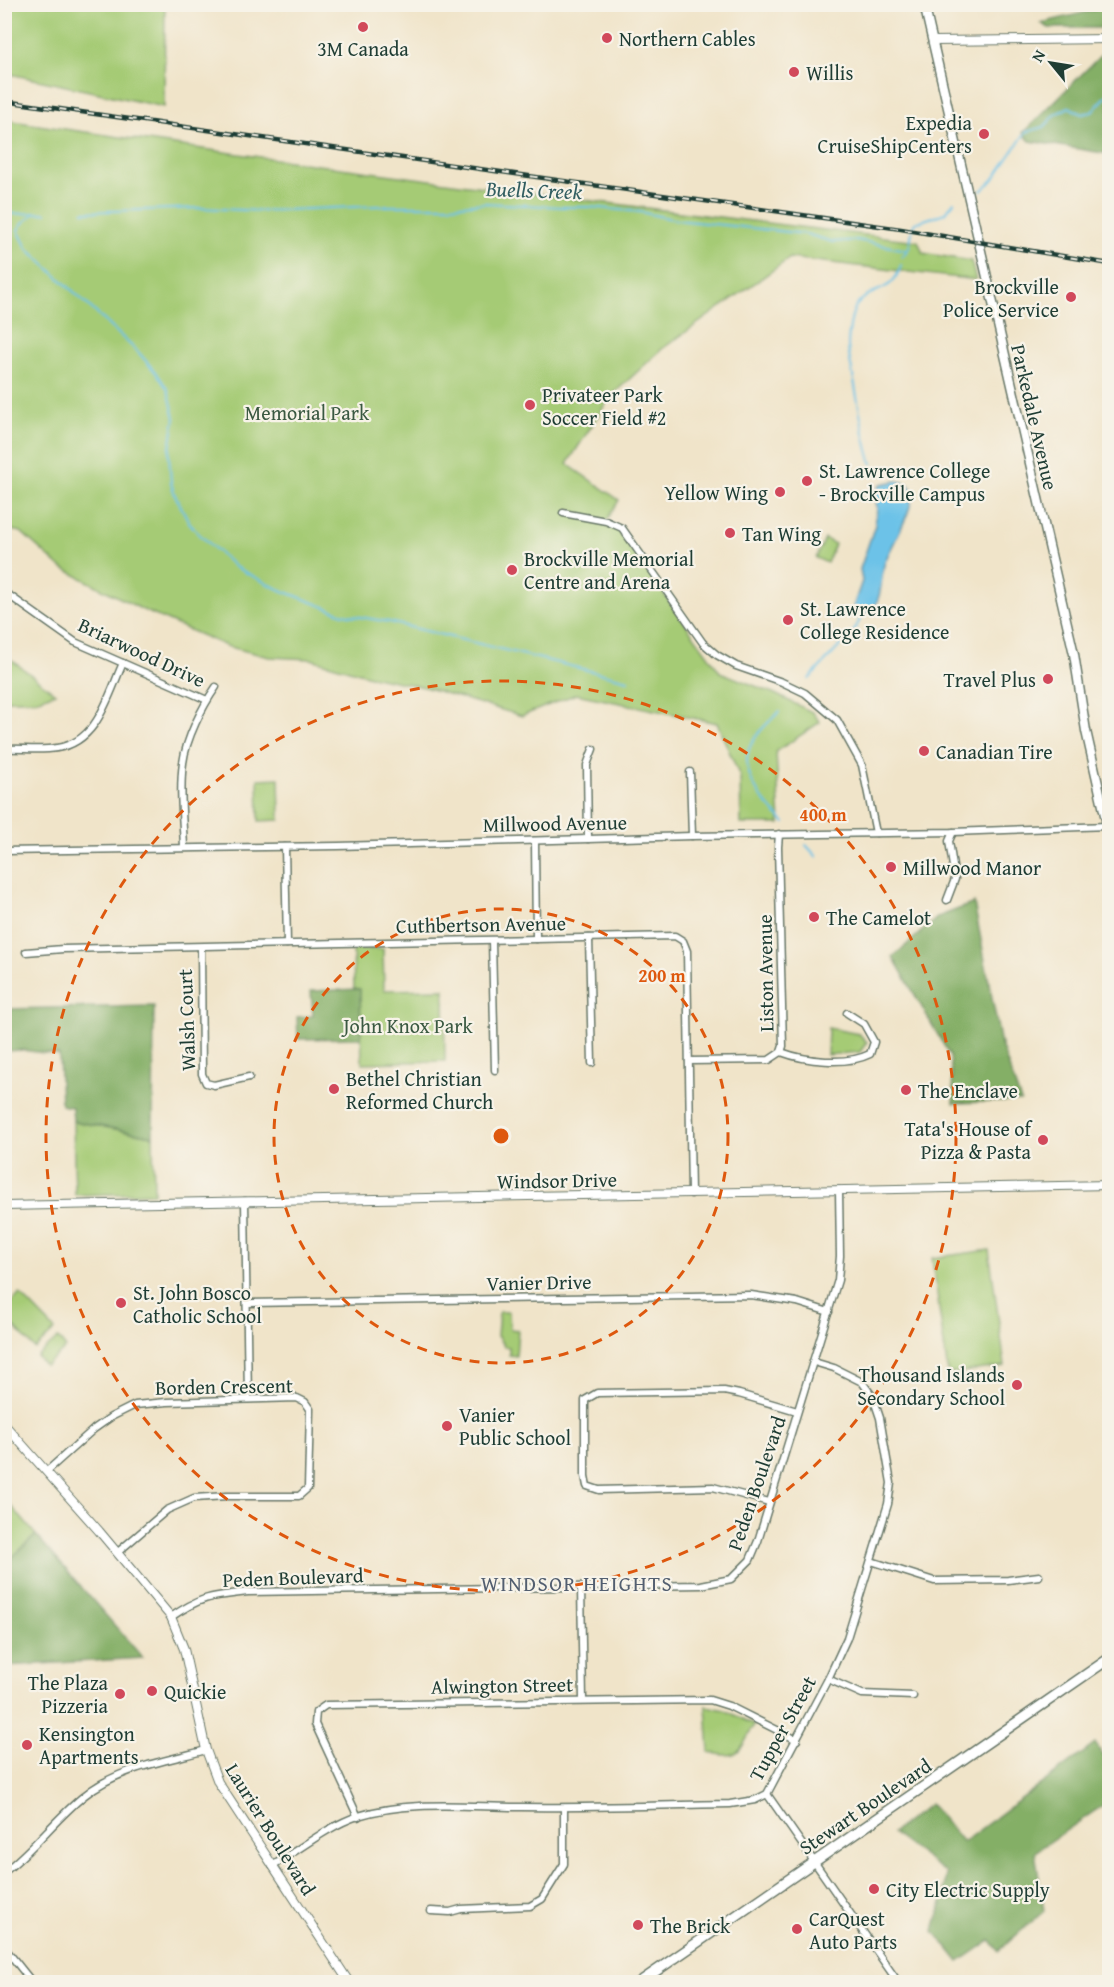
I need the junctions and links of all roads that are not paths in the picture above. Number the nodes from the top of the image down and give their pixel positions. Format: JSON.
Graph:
{"nodes":[{"id":1,"x":924,"y":4,"type":"edge"},
{"id":2,"x":1110,"y":39,"type":"edge"},
{"id":3,"x":933,"y":41,"type":"junction"},
{"id":4,"x":563,"y":513,"type":"dead end"},
{"id":5,"x":4,"y":595,"type":"edge"},
{"id":6,"x":123,"y":663,"type":"junction"},
{"id":7,"x":216,"y":687,"type":"dead end"},
{"id":8,"x":207,"y":700,"type":"junction"},
{"id":9,"x":593,"y":748,"type":"dead end"},
{"id":10,"x":4,"y":749,"type":"edge"},
{"id":11,"x":690,"y":772,"type":"dead end"},
{"id":12,"x":1107,"y":826,"type":"junction"},
{"id":13,"x":953,"y":831,"type":"junction"},
{"id":14,"x":876,"y":833,"type":"junction"},
{"id":15,"x":779,"y":834,"type":"junction"},
{"id":16,"x":692,"y":836,"type":"junction"},
{"id":17,"x":1110,"y":837,"type":"edge"},
{"id":18,"x":588,"y":839,"type":"junction"},
{"id":19,"x":535,"y":841,"type":"junction"},
{"id":20,"x":184,"y":847,"type":"junction"},
{"id":21,"x":285,"y":847,"type":"junction"},
{"id":22,"x":4,"y":851,"type":"edge"},
{"id":23,"x":947,"y":900,"type":"dead end"},
{"id":24,"x":589,"y":938,"type":"junction"},
{"id":25,"x":536,"y":939,"type":"junction"},
{"id":26,"x":492,"y":941,"type":"junction"},
{"id":27,"x":287,"y":944,"type":"junction"},
{"id":28,"x":201,"y":947,"type":"junction"},
{"id":29,"x":26,"y":952,"type":"dead end"},
{"id":30,"x":847,"y":1013,"type":"dead end"},
{"id":31,"x":781,"y":1052,"type":"junction"},
{"id":32,"x":689,"y":1061,"type":"junction"},
{"id":33,"x":592,"y":1063,"type":"dead end"},
{"id":34,"x":495,"y":1070,"type":"dead end"},
{"id":35,"x":249,"y":1077,"type":"dead end"},
{"id":36,"x":1110,"y":1185,"type":"edge"},
{"id":37,"x":839,"y":1191,"type":"junction"},
{"id":38,"x":691,"y":1194,"type":"junction"},
{"id":39,"x":245,"y":1201,"type":"junction"},
{"id":40,"x":4,"y":1206,"type":"edge"},
{"id":41,"x":248,"y":1303,"type":"junction"},
{"id":42,"x":829,"y":1312,"type":"junction"},
{"id":43,"x":814,"y":1362,"type":"junction"},
{"id":44,"x":248,"y":1399,"type":"junction"},
{"id":45,"x":797,"y":1411,"type":"junction"},
{"id":46,"x":4,"y":1424,"type":"edge"},
{"id":47,"x":47,"y":1471,"type":"junction"},
{"id":48,"x":769,"y":1502,"type":"junction"},
{"id":49,"x":118,"y":1552,"type":"junction"},
{"id":50,"x":871,"y":1561,"type":"junction"},
{"id":51,"x":1039,"y":1576,"type":"dead end"},
{"id":52,"x":580,"y":1587,"type":"junction"},
{"id":53,"x":171,"y":1617,"type":"junction"},
{"id":54,"x":1110,"y":1658,"type":"edge"},
{"id":55,"x":828,"y":1679,"type":"junction"},
{"id":56,"x":913,"y":1696,"type":"dead end"},
{"id":57,"x":582,"y":1700,"type":"junction"},
{"id":58,"x":797,"y":1740,"type":"junction"},
{"id":59,"x":206,"y":1750,"type":"junction"},
{"id":60,"x":767,"y":1794,"type":"junction"},
{"id":61,"x":564,"y":1808,"type":"junction"},
{"id":62,"x":358,"y":1816,"type":"junction"},
{"id":63,"x":814,"y":1862,"type":"junction"},
{"id":64,"x":272,"y":1866,"type":"junction"},
{"id":65,"x":4,"y":1872,"type":"edge"},
{"id":66,"x":431,"y":1911,"type":"dead end"},
{"id":67,"x":4,"y":1947,"type":"edge"},
{"id":68,"x":32,"y":1983,"type":"edge"},
{"id":69,"x":349,"y":1983,"type":"edge"},
{"id":70,"x":640,"y":1983,"type":"edge"},
{"id":71,"x":898,"y":1983,"type":"edge"}],
"edges":[{"from":1,"to":3,"type":"main road","name":"Parkedale Avenue"},
{"from":2,"to":3,"type":"street"},
{"from":3,"to":12,"type":"main road","name":"Parkedale Avenue"},
{"from":4,"to":14,"type":"street"},
{"from":5,"to":6,"type":"street","name":"Briarwood Drive"},
{"from":6,"to":8,"type":"street","name":"Briarwood Drive"},
{"from":6,"to":10,"type":"street"},
{"from":7,"to":8,"type":"street"},
{"from":8,"to":20,"type":"street"},
{"from":9,"to":18,"type":"street"},
{"from":11,"to":16,"type":"street"},
{"from":12,"to":13,"type":"street","name":"Millwood Avenue"},
{"from":12,"to":17,"type":"main road","name":"Parkedale Avenue"},
{"from":13,"to":14,"type":"street","name":"Millwood Avenue"},
{"from":13,"to":23,"type":"street"},
{"from":14,"to":15,"type":"street","name":"Millwood Avenue"},
{"from":15,"to":16,"type":"street","name":"Millwood Avenue"},
{"from":15,"to":31,"type":"street","name":"Liston Avenue"},
{"from":16,"to":18,"type":"street","name":"Millwood Avenue"},
{"from":18,"to":19,"type":"street","name":"Millwood Avenue"},
{"from":19,"to":21,"type":"street","name":"Millwood Avenue"},
{"from":19,"to":25,"type":"street"},
{"from":20,"to":21,"type":"street","name":"Millwood Avenue"},
{"from":20,"to":22,"type":"street","name":"Millwood Avenue"},
{"from":21,"to":27,"type":"street"},
{"from":24,"to":25,"type":"street","name":"Cuthbertson Avenue"},
{"from":24,"to":32,"type":"street","name":"Cuthbertson Avenue"},
{"from":24,"to":33,"type":"street"},
{"from":25,"to":26,"type":"street","name":"Cuthbertson Avenue"},
{"from":26,"to":27,"type":"street","name":"Cuthbertson Avenue"},
{"from":26,"to":34,"type":"street"},
{"from":27,"to":28,"type":"street","name":"Cuthbertson Avenue"},
{"from":28,"to":29,"type":"street","name":"Cuthbertson Avenue"},
{"from":28,"to":35,"type":"street","name":"Walsh Court"},
{"from":30,"to":31,"type":"street"},
{"from":31,"to":32,"type":"street","name":"Liston Avenue"},
{"from":32,"to":38,"type":"street","name":"Cuthbertson Avenue"},
{"from":36,"to":37,"type":"street","name":"Windsor Drive"},
{"from":37,"to":38,"type":"street","name":"Windsor Drive"},
{"from":37,"to":42,"type":"street","name":"Peden Boulevard"},
{"from":38,"to":39,"type":"street","name":"Windsor Drive"},
{"from":39,"to":40,"type":"street","name":"Windsor Drive"},
{"from":39,"to":41,"type":"street"},
{"from":41,"to":42,"type":"street","name":"Vanier Drive"},
{"from":41,"to":44,"type":"street"},
{"from":42,"to":43,"type":"street","name":"Peden Boulevard"},
{"from":43,"to":45,"type":"street","name":"Peden Boulevard"},
{"from":43,"to":50,"type":"street","name":"Tupper Street"},
{"from":44,"to":47,"type":"street","name":"Borden Crescent"},
{"from":44,"to":49,"type":"street","name":"Borden Crescent"},
{"from":45,"to":48,"type":"street","name":"Peden Boulevard"},
{"from":45,"to":48,"type":"street"},
{"from":46,"to":47,"type":"street","name":"Laurier Boulevard"},
{"from":47,"to":49,"type":"street","name":"Laurier Boulevard"},
{"from":48,"to":52,"type":"street","name":"Peden Boulevard"},
{"from":49,"to":53,"type":"street","name":"Laurier Boulevard"},
{"from":50,"to":51,"type":"street"},
{"from":50,"to":55,"type":"street","name":"Tupper Street"},
{"from":52,"to":53,"type":"street","name":"Peden Boulevard"},
{"from":52,"to":57,"type":"street"},
{"from":53,"to":59,"type":"street","name":"Laurier Boulevard"},
{"from":54,"to":63,"type":"main road","name":"Stewart Boulevard"},
{"from":55,"to":56,"type":"street"},
{"from":55,"to":58,"type":"street","name":"Tupper Street"},
{"from":57,"to":58,"type":"street","name":"Alwington Street"},
{"from":57,"to":62,"type":"street","name":"Alwington Street"},
{"from":58,"to":60,"type":"street","name":"Tupper Street"},
{"from":59,"to":64,"type":"street","name":"Laurier Boulevard"},
{"from":59,"to":65,"type":"street"},
{"from":60,"to":61,"type":"street","name":"Tupper Street"},
{"from":60,"to":63,"type":"street"},
{"from":61,"to":62,"type":"street","name":"Tupper Street"},
{"from":61,"to":66,"type":"street"},
{"from":62,"to":64,"type":"street","name":"Tupper Street"},
{"from":63,"to":70,"type":"main road","name":"Stewart Boulevard"},
{"from":63,"to":71,"type":"street"},
{"from":64,"to":69,"type":"street","name":"Laurier Boulevard"},
{"from":67,"to":68,"type":"street"}]}
